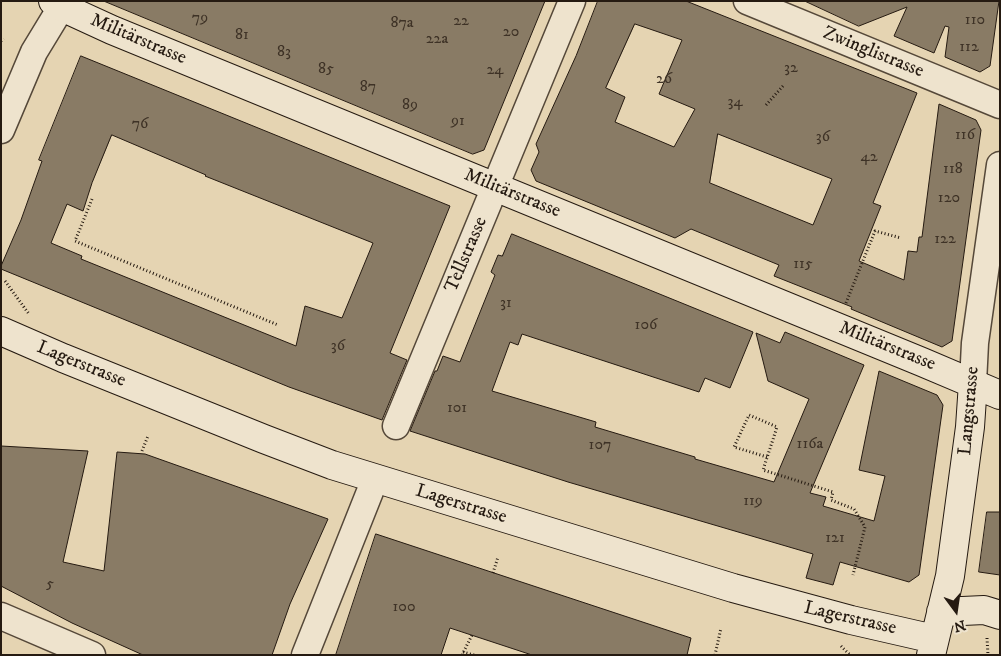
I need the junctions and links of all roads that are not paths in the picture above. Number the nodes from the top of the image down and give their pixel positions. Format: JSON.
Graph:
{"nodes":[{"id":1,"x":572,"y":1,"type":"edge"},
{"id":2,"x":747,"y":1,"type":"edge"},
{"id":3,"x":60,"y":3,"type":"edge"},
{"id":4,"x":1000,"y":105,"type":"edge"},
{"id":5,"x":1,"y":130,"type":"edge"},
{"id":6,"x":1000,"y":165,"type":"edge"},
{"id":7,"x":496,"y":188,"type":"junction"},
{"id":8,"x":992,"y":279,"type":"edge"},
{"id":9,"x":1,"y":331,"type":"edge"},
{"id":10,"x":973,"y":383,"type":"junction"},
{"id":11,"x":1000,"y":395,"type":"edge"},
{"id":12,"x":396,"y":426,"type":"dead end"},
{"id":13,"x":376,"y":479,"type":"junction"},
{"id":14,"x":941,"y":612,"type":"junction"},
{"id":15,"x":1000,"y":615,"type":"edge"},
{"id":16,"x":1,"y":616,"type":"edge"},
{"id":17,"x":932,"y":647,"type":"edge"},
{"id":18,"x":92,"y":655,"type":"edge"},
{"id":19,"x":305,"y":655,"type":"edge"}],
"edges":[{"from":1,"to":7,"type":"street","name":"Tellstrasse"},
{"from":2,"to":4,"type":"street","name":"Zwinglistrasse"},
{"from":3,"to":5,"type":"street"},
{"from":3,"to":7,"type":"street","name":"Militärstrasse"},
{"from":6,"to":8,"type":"street","name":"Langstrasse"},
{"from":7,"to":10,"type":"street","name":"Militärstrasse"},
{"from":7,"to":12,"type":"street","name":"Tellstrasse"},
{"from":8,"to":10,"type":"street","name":"Langstrasse"},
{"from":9,"to":13,"type":"street","name":"Lagerstrasse"},
{"from":10,"to":11,"type":"street","name":"Militärstrasse"},
{"from":10,"to":14,"type":"street","name":"Langstrasse"},
{"from":13,"to":17,"type":"street","name":"Lagerstrasse"},
{"from":13,"to":19,"type":"street"},
{"from":14,"to":15,"type":"street"},
{"from":14,"to":17,"type":"street","name":"Langstrasse"},
{"from":16,"to":18,"type":"street"}]}
